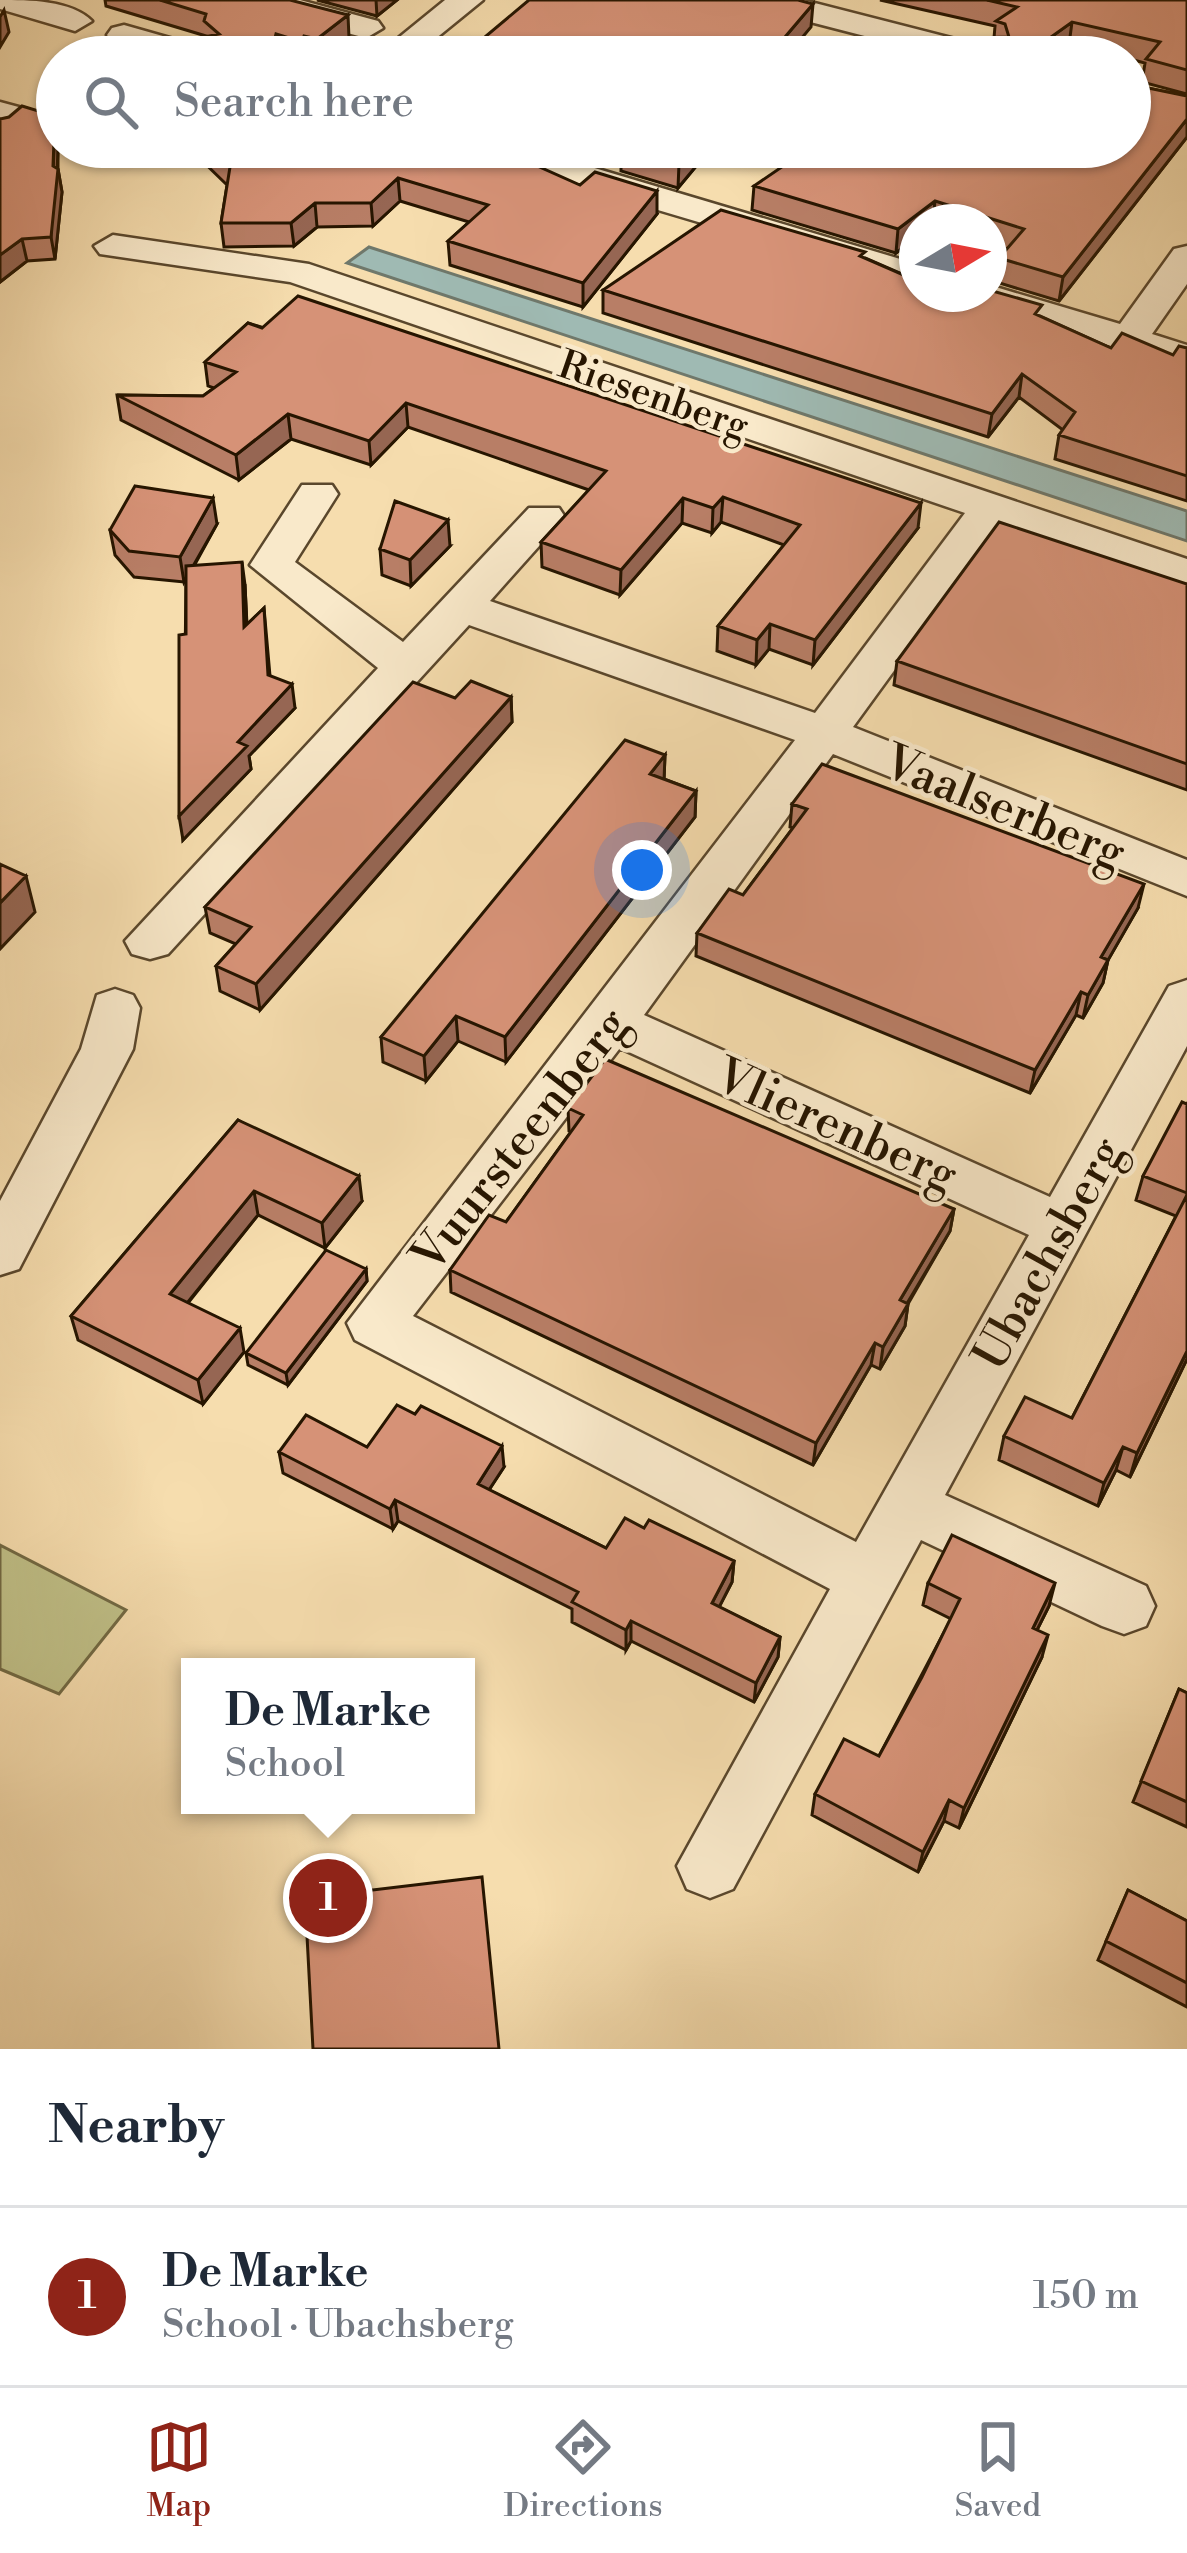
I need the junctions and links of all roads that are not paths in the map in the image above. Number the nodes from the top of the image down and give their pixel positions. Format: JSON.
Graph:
{"nodes":[{"id":1,"x":4,"y":0,"type":"edge"},
{"id":2,"x":262,"y":0,"type":"edge"},
{"id":3,"x":466,"y":0,"type":"edge"},
{"id":4,"x":764,"y":0,"type":"edge"},
{"id":5,"x":75,"y":21,"type":"dead end"},
{"id":6,"x":366,"y":28,"type":"dead end"},
{"id":7,"x":124,"y":35,"type":"dead end"},
{"id":8,"x":127,"y":36,"type":"edge"},
{"id":9,"x":419,"y":36,"type":"edge"},
{"id":10,"x":904,"y":36,"type":"edge"},
{"id":11,"x":0,"y":112,"type":"edge"},
{"id":12,"x":0,"y":128,"type":"edge"},
{"id":13,"x":555,"y":168,"type":"edge"},
{"id":14,"x":113,"y":246,"type":"dead end"},
{"id":15,"x":1187,"y":257,"type":"edge"},
{"id":16,"x":899,"y":271,"type":"edge"},
{"id":17,"x":1007,"y":303,"type":"edge"},
{"id":18,"x":1129,"y":339,"type":"junction"},
{"id":19,"x":1187,"y":357,"type":"edge"},
{"id":20,"x":316,"y":494,"type":"dead end"},
{"id":21,"x":991,"y":508,"type":"junction"},
{"id":22,"x":544,"y":518,"type":"dead end"},
{"id":23,"x":1187,"y":574,"type":"edge"},
{"id":24,"x":459,"y":607,"type":"junction"},
{"id":25,"x":403,"y":664,"type":"junction"},
{"id":26,"x":824,"y":733,"type":"junction"},
{"id":27,"x":1187,"y":879,"type":"edge"},
{"id":28,"x":149,"y":941,"type":"dead end"},
{"id":29,"x":1187,"y":999,"type":"edge"},
{"id":30,"x":115,"y":1008,"type":"dead end"},
{"id":31,"x":611,"y":1022,"type":"junction"},
{"id":32,"x":1062,"y":1226,"type":"junction"},
{"id":33,"x":0,"y":1253,"type":"edge"},
{"id":34,"x":908,"y":1506,"type":"junction"},
{"id":35,"x":868,"y":1579,"type":"junction"},
{"id":36,"x":1124,"y":1606,"type":"dead end"},
{"id":37,"x":710,"y":1866,"type":"dead end"}],
"edges":[{"from":1,"to":5,"type":"street"},
{"from":2,"to":6,"type":"street"},
{"from":3,"to":9,"type":"street"},
{"from":4,"to":10,"type":"street"},
{"from":7,"to":8,"type":"street"},
{"from":11,"to":12,"type":"street"},
{"from":13,"to":16,"type":"street"},
{"from":14,"to":21,"type":"street","name":"Riesenberg"},
{"from":15,"to":18,"type":"street"},
{"from":17,"to":18,"type":"street"},
{"from":18,"to":19,"type":"street"},
{"from":20,"to":25,"type":"street"},
{"from":21,"to":23,"type":"street","name":"Riesenberg"},
{"from":21,"to":26,"type":"street","name":"Vuursteenberg"},
{"from":22,"to":24,"type":"street"},
{"from":24,"to":25,"type":"street"},
{"from":24,"to":26,"type":"street","name":"Vaalserberg"},
{"from":25,"to":28,"type":"street"},
{"from":26,"to":27,"type":"street","name":"Vaalserberg"},
{"from":26,"to":31,"type":"street","name":"Vuursteenberg"},
{"from":29,"to":32,"type":"street","name":"Ubachsberg"},
{"from":30,"to":33,"type":"street"},
{"from":31,"to":32,"type":"street","name":"Vlierenberg"},
{"from":31,"to":35,"type":"street","name":"Vuursteenberg"},
{"from":32,"to":34,"type":"street","name":"Ubachsberg"},
{"from":34,"to":35,"type":"street","name":"Ubachsberg"},
{"from":34,"to":36,"type":"street"},
{"from":35,"to":37,"type":"street","name":"Ubachsberg"}]}
